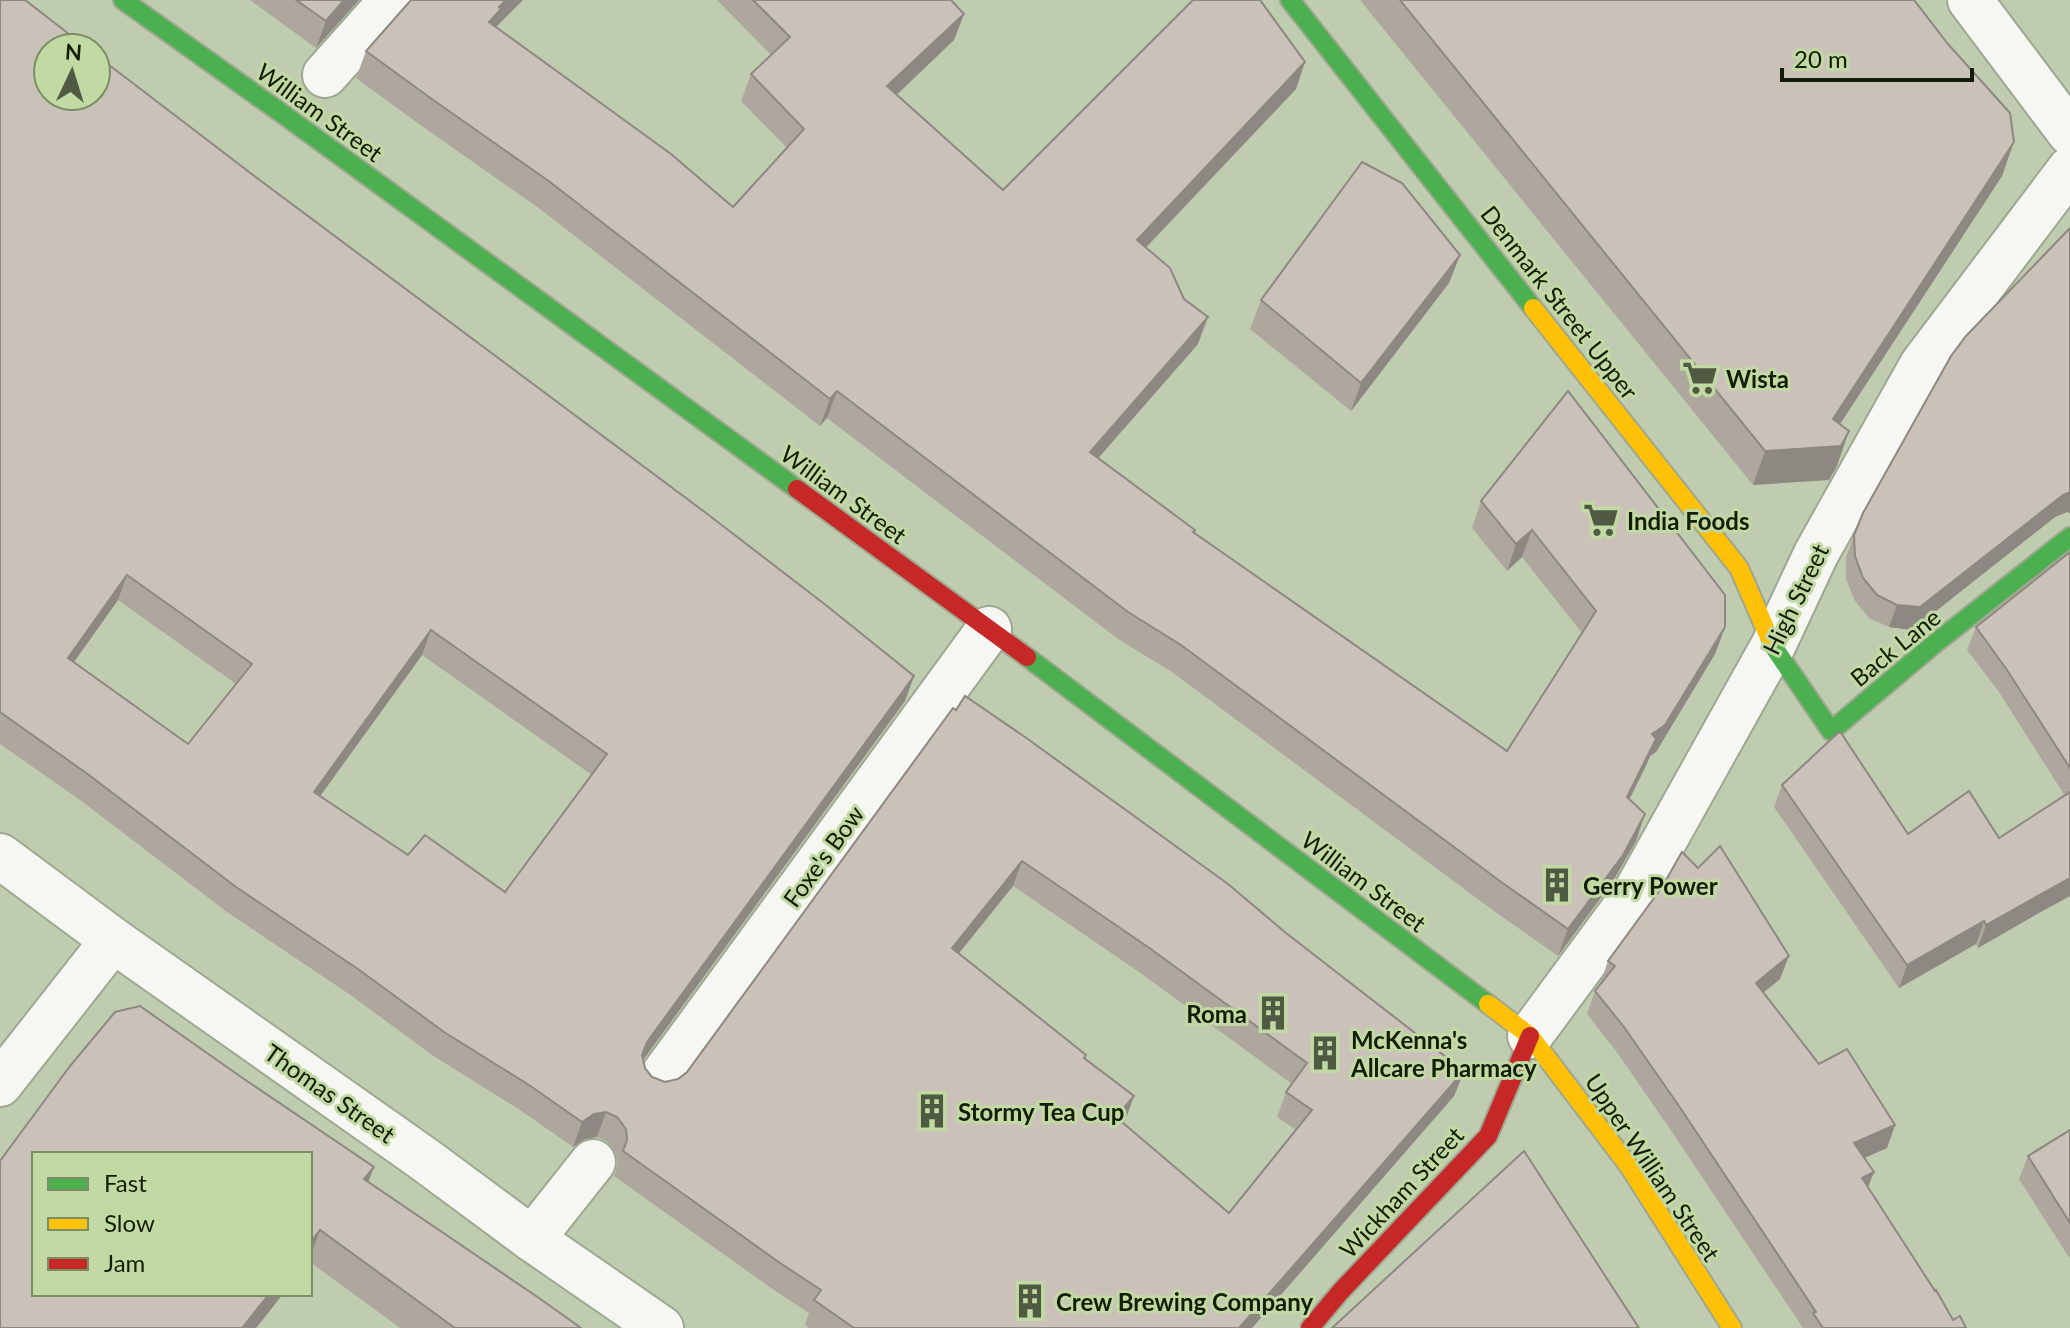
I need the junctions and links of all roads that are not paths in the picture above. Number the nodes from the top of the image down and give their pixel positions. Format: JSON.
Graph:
{"nodes":[{"id":1,"x":123,"y":0,"type":"edge"},
{"id":2,"x":392,"y":0,"type":"edge"},
{"id":3,"x":1290,"y":0,"type":"edge"},
{"id":4,"x":1970,"y":0,"type":"edge"},
{"id":5,"x":325,"y":75,"type":"dead end"},
{"id":6,"x":2070,"y":133,"type":"edge"},
{"id":7,"x":2070,"y":169,"type":"edge"},
{"id":8,"x":2070,"y":537,"type":"edge"},
{"id":9,"x":989,"y":629,"type":"junction"},
{"id":10,"x":1773,"y":646,"type":"junction"},
{"id":11,"x":0,"y":856,"type":"edge"},
{"id":12,"x":113,"y":940,"type":"junction"},
{"id":13,"x":1530,"y":1036,"type":"junction"},
{"id":14,"x":658,"y":1082,"type":"edge"},
{"id":15,"x":0,"y":1084,"type":"edge"},
{"id":16,"x":593,"y":1162,"type":"dead end"},
{"id":17,"x":532,"y":1239,"type":"junction"},
{"id":18,"x":661,"y":1328,"type":"edge"},
{"id":19,"x":1310,"y":1328,"type":"edge"},
{"id":20,"x":1732,"y":1328,"type":"edge"}],
"edges":[{"from":1,"to":9,"type":"main road","name":"William Street"},
{"from":2,"to":5,"type":"street"},
{"from":3,"to":10,"type":"main road","name":"Denmark Street Upper"},
{"from":4,"to":6,"type":"street"},
{"from":7,"to":10,"type":"street","name":"High Street"},
{"from":8,"to":10,"type":"main road","name":"Back Lane"},
{"from":9,"to":13,"type":"main road","name":"William Street"},
{"from":9,"to":14,"type":"street","name":"Foxe's Bow"},
{"from":10,"to":13,"type":"street","name":"High Street"},
{"from":11,"to":12,"type":"street","name":"Thomas Street"},
{"from":12,"to":15,"type":"street"},
{"from":12,"to":17,"type":"street","name":"Thomas Street"},
{"from":13,"to":19,"type":"main road","name":"Wickham Street"},
{"from":13,"to":20,"type":"main road","name":"Upper William Street"},
{"from":16,"to":17,"type":"street"},
{"from":17,"to":18,"type":"street","name":"Thomas Street"}]}
